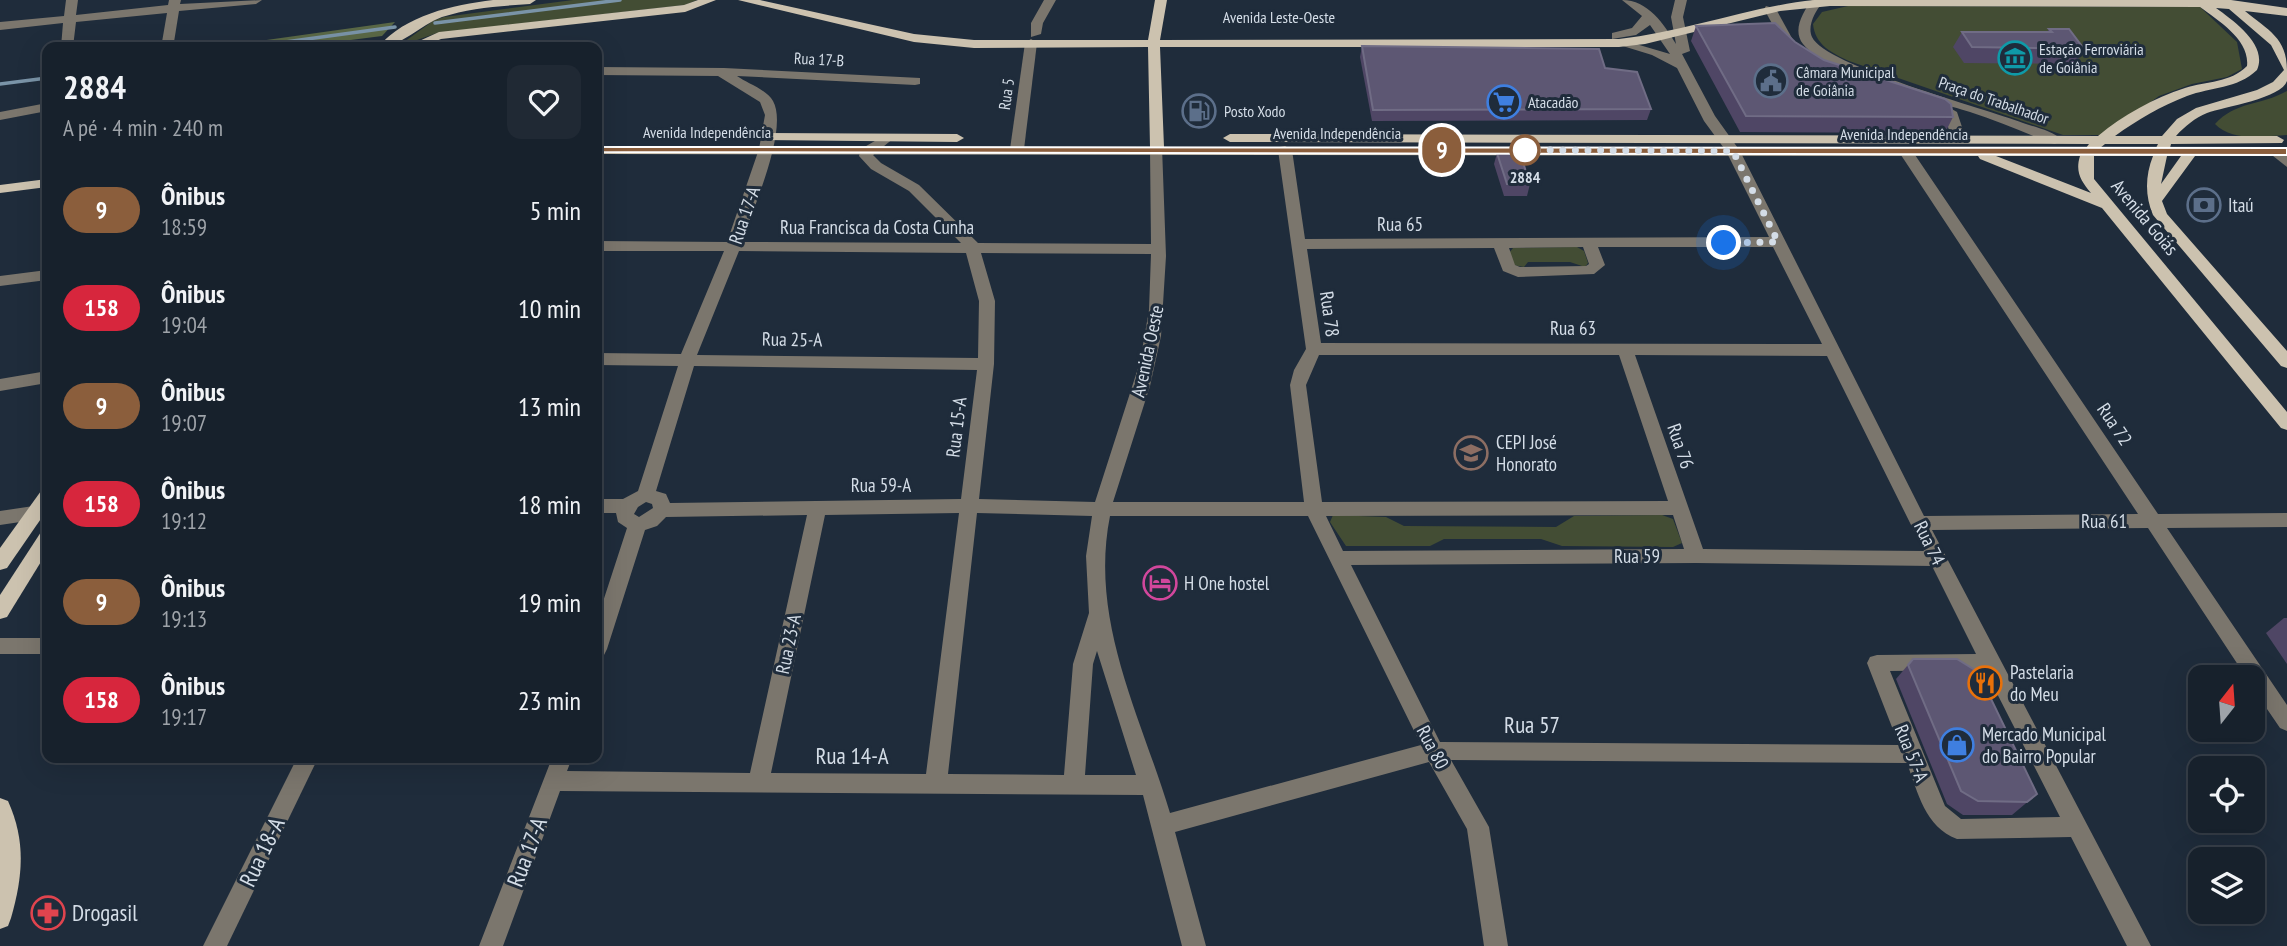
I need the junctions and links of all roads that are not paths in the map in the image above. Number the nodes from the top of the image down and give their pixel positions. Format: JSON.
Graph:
{"nodes":[{"id":1,"x":72,"y":0,"type":"edge"},
{"id":2,"x":256,"y":0,"type":"edge"},
{"id":3,"x":530,"y":0,"type":"edge"},
{"id":4,"x":710,"y":0,"type":"edge"},
{"id":5,"x":744,"y":0,"type":"edge"},
{"id":6,"x":798,"y":0,"type":"edge"},
{"id":7,"x":1050,"y":0,"type":"edge"},
{"id":8,"x":1158,"y":0,"type":"edge"},
{"id":9,"x":1681,"y":0,"type":"edge"},
{"id":10,"x":1758,"y":0,"type":"edge"},
{"id":11,"x":2270,"y":0,"type":"edge"},
{"id":12,"x":1633,"y":1,"type":"edge"},
{"id":13,"x":2201,"y":2,"type":"edge"},
{"id":14,"x":2229,"y":2,"type":"edge"},
{"id":15,"x":1816,"y":3,"type":"junction"},
{"id":16,"x":2287,"y":3,"type":"edge"},
{"id":17,"x":175,"y":4,"type":"edge"},
{"id":18,"x":1770,"y":9,"type":"junction"},
{"id":19,"x":2287,"y":12,"type":"edge"},
{"id":20,"x":1648,"y":15,"type":"junction"},
{"id":21,"x":70,"y":17,"type":"junction"},
{"id":22,"x":1678,"y":25,"type":"junction"},
{"id":23,"x":0,"y":26,"type":"edge"},
{"id":24,"x":1661,"y":31,"type":"junction"},
{"id":25,"x":1154,"y":38,"type":"junction"},
{"id":26,"x":1033,"y":39,"type":"junction"},
{"id":27,"x":1618,"y":39,"type":"junction"},
{"id":28,"x":68,"y":42,"type":"edge"},
{"id":29,"x":168,"y":42,"type":"dead end"},
{"id":30,"x":391,"y":42,"type":"edge"},
{"id":31,"x":424,"y":42,"type":"edge"},
{"id":32,"x":1682,"y":66,"type":"junction"},
{"id":33,"x":602,"y":71,"type":"edge"},
{"id":34,"x":721,"y":72,"type":"junction"},
{"id":35,"x":2286,"y":74,"type":"edge"},
{"id":36,"x":915,"y":81,"type":"dead end"},
{"id":37,"x":42,"y":108,"type":"edge"},
{"id":38,"x":2203,"y":109,"type":"junction"},
{"id":39,"x":1950,"y":112,"type":"junction"},
{"id":40,"x":0,"y":117,"type":"edge"},
{"id":41,"x":2003,"y":119,"type":"junction"},
{"id":42,"x":602,"y":138,"type":"edge"},
{"id":43,"x":887,"y":138,"type":"junction"},
{"id":44,"x":1959,"y":139,"type":"junction"},
{"id":45,"x":2235,"y":139,"type":"junction"},
{"id":46,"x":2287,"y":139,"type":"edge"},
{"id":47,"x":2055,"y":140,"type":"junction"},
{"id":48,"x":2101,"y":140,"type":"junction"},
{"id":49,"x":767,"y":143,"type":"junction"},
{"id":50,"x":1018,"y":144,"type":"junction"},
{"id":51,"x":1158,"y":144,"type":"junction"},
{"id":52,"x":1729,"y":145,"type":"junction"},
{"id":53,"x":2163,"y":146,"type":"junction"},
{"id":54,"x":602,"y":150,"type":"edge"},
{"id":55,"x":1285,"y":150,"type":"junction"},
{"id":56,"x":866,"y":152,"type":"junction"},
{"id":57,"x":1906,"y":152,"type":"junction"},
{"id":58,"x":1975,"y":152,"type":"junction"},
{"id":59,"x":2191,"y":152,"type":"junction"},
{"id":60,"x":2281,"y":152,"type":"edge"},
{"id":61,"x":2088,"y":153,"type":"junction"},
{"id":62,"x":2287,"y":163,"type":"edge"},
{"id":63,"x":42,"y":175,"type":"edge"},
{"id":64,"x":0,"y":179,"type":"edge"},
{"id":65,"x":29,"y":180,"type":"junction"},
{"id":66,"x":42,"y":182,"type":"edge"},
{"id":67,"x":0,"y":189,"type":"edge"},
{"id":68,"x":2154,"y":203,"type":"junction"},
{"id":69,"x":2104,"y":204,"type":"junction"},
{"id":70,"x":1778,"y":242,"type":"junction"},
{"id":71,"x":1500,"y":243,"type":"junction"},
{"id":72,"x":1589,"y":243,"type":"junction"},
{"id":73,"x":1300,"y":244,"type":"junction"},
{"id":74,"x":602,"y":246,"type":"edge"},
{"id":75,"x":972,"y":246,"type":"junction"},
{"id":76,"x":733,"y":247,"type":"junction"},
{"id":77,"x":1158,"y":249,"type":"junction"},
{"id":78,"x":42,"y":276,"type":"edge"},
{"id":79,"x":0,"y":281,"type":"edge"},
{"id":80,"x":1314,"y":349,"type":"junction"},
{"id":81,"x":1625,"y":349,"type":"junction"},
{"id":82,"x":1831,"y":350,"type":"junction"},
{"id":83,"x":688,"y":358,"type":"junction"},
{"id":84,"x":602,"y":359,"type":"edge"},
{"id":85,"x":2287,"y":362,"type":"edge"},
{"id":86,"x":986,"y":364,"type":"junction"},
{"id":87,"x":42,"y":378,"type":"edge"},
{"id":88,"x":0,"y":385,"type":"edge"},
{"id":89,"x":2287,"y":424,"type":"edge"},
{"id":90,"x":646,"y":495,"type":"junction"},
{"id":91,"x":602,"y":506,"type":"edge"},
{"id":92,"x":626,"y":506,"type":"junction"},
{"id":93,"x":967,"y":506,"type":"junction"},
{"id":94,"x":818,"y":507,"type":"junction"},
{"id":95,"x":1680,"y":508,"type":"junction"},
{"id":96,"x":1101,"y":509,"type":"junction"},
{"id":97,"x":662,"y":510,"type":"junction"},
{"id":98,"x":1314,"y":510,"type":"junction"},
{"id":99,"x":41,"y":512,"type":"edge"},
{"id":100,"x":0,"y":518,"type":"edge"},
{"id":101,"x":2287,"y":520,"type":"edge"},
{"id":102,"x":2155,"y":521,"type":"junction"},
{"id":103,"x":1921,"y":523,"type":"junction"},
{"id":104,"x":637,"y":525,"type":"junction"},
{"id":105,"x":42,"y":545,"type":"edge"},
{"id":106,"x":1696,"y":556,"type":"junction"},
{"id":107,"x":1337,"y":558,"type":"junction"},
{"id":108,"x":1937,"y":559,"type":"junction"},
{"id":109,"x":0,"y":563,"type":"edge"},
{"id":110,"x":0,"y":611,"type":"edge"},
{"id":111,"x":1098,"y":613,"type":"junction"},
{"id":112,"x":602,"y":634,"type":"edge"},
{"id":113,"x":0,"y":646,"type":"edge"},
{"id":114,"x":42,"y":646,"type":"edge"},
{"id":115,"x":1991,"y":662,"type":"junction"},
{"id":116,"x":2287,"y":722,"type":"edge"},
{"id":117,"x":1434,"y":751,"type":"junction"},
{"id":118,"x":1911,"y":754,"type":"junction"},
{"id":119,"x":306,"y":763,"type":"edge"},
{"id":120,"x":560,"y":763,"type":"edge"},
{"id":121,"x":554,"y":781,"type":"junction"},
{"id":122,"x":758,"y":782,"type":"junction"},
{"id":123,"x":936,"y":782,"type":"junction"},
{"id":124,"x":1074,"y":784,"type":"junction"},
{"id":125,"x":1150,"y":785,"type":"junction"},
{"id":126,"x":0,"y":808,"type":"edge"},
{"id":127,"x":1163,"y":825,"type":"junction"},
{"id":128,"x":2077,"y":827,"type":"junction"},
{"id":129,"x":0,"y":918,"type":"edge"},
{"id":130,"x":215,"y":946,"type":"edge"},
{"id":131,"x":491,"y":946,"type":"edge"},
{"id":132,"x":1194,"y":946,"type":"edge"},
{"id":133,"x":1496,"y":946,"type":"edge"},
{"id":134,"x":2140,"y":946,"type":"edge"}],
"edges":[{"from":1,"to":21,"type":"street"},
{"from":2,"to":17,"type":"street"},
{"from":3,"to":30,"type":"main road"},
{"from":4,"to":31,"type":"main road"},
{"from":5,"to":26,"type":"main road","name":"Avenida Leste-Oeste"},
{"from":6,"to":26,"type":"main road","name":"Avenida Leste-Oeste"},
{"from":7,"to":26,"type":"street","name":"Rua 5"},
{"from":8,"to":25,"type":"main road","name":"Avenida Oeste"},
{"from":9,"to":22,"type":"street"},
{"from":10,"to":22,"type":"main road","name":"Avenida Leste-Oeste"},
{"from":11,"to":16,"type":"main road"},
{"from":12,"to":20,"type":"street","name":"Rua 74"},
{"from":13,"to":14,"type":"main road","name":"Avenida Leste-Oeste"},
{"from":13,"to":15,"type":"main road","name":"Avenida Leste-Oeste"},
{"from":13,"to":48,"type":"main road"},
{"from":14,"to":19,"type":"main road","name":"Avenida Leste-Oeste"},
{"from":14,"to":35,"type":"main road"},
{"from":15,"to":18,"type":"main road","name":"Avenida Leste-Oeste"},
{"from":15,"to":41,"type":"street","name":"Praça do Trabalhador"},
{"from":17,"to":21,"type":"street"},
{"from":17,"to":29,"type":"street"},
{"from":18,"to":22,"type":"main road","name":"Avenida Leste-Oeste"},
{"from":18,"to":39,"type":"street"},
{"from":20,"to":24,"type":"street","name":"Rua 74"},
{"from":20,"to":27,"type":"street"},
{"from":21,"to":23,"type":"street"},
{"from":21,"to":28,"type":"street"},
{"from":22,"to":24,"type":"main road","name":"Avenida Leste-Oeste"},
{"from":22,"to":52,"type":"street","name":"Rua 74"},
{"from":24,"to":27,"type":"main road","name":"Avenida Leste-Oeste"},
{"from":24,"to":32,"type":"street","name":"Rua 74"},
{"from":25,"to":26,"type":"main road","name":"Avenida Leste-Oeste"},
{"from":25,"to":27,"type":"main road","name":"Avenida Leste-Oeste"},
{"from":25,"to":51,"type":"main road","name":"Avenida Oeste"},
{"from":26,"to":50,"type":"street","name":"Rua 5"},
{"from":27,"to":32,"type":"street","name":"Avenida Leste-Oeste"},
{"from":32,"to":52,"type":"street","name":"Rua 74"},
{"from":33,"to":34,"type":"street"},
{"from":34,"to":36,"type":"street","name":"Rua 17-B"},
{"from":34,"to":49,"type":"street","name":"Rua 17-A"},
{"from":35,"to":38,"type":"main road"},
{"from":37,"to":40,"type":"street"},
{"from":38,"to":45,"type":"main road"},
{"from":38,"to":53,"type":"main road"},
{"from":39,"to":41,"type":"street"},
{"from":39,"to":44,"type":"street"},
{"from":41,"to":47,"type":"street","name":"Praça do Trabalhador"},
{"from":42,"to":49,"type":"main road","name":"Avenida Independência"},
{"from":43,"to":49,"type":"main road","name":"Avenida Independência"},
{"from":43,"to":50,"type":"main road","name":"Avenida Independência"},
{"from":43,"to":56,"type":"street"},
{"from":44,"to":47,"type":"main road","name":"Avenida Independência"},
{"from":44,"to":52,"type":"main road","name":"Avenida Independência"},
{"from":45,"to":46,"type":"main road","name":"Avenida Independência"},
{"from":45,"to":53,"type":"main road","name":"Avenida Independência"},
{"from":47,"to":48,"type":"main road","name":"Avenida Independência"},
{"from":48,"to":53,"type":"main road","name":"Avenida Independência"},
{"from":48,"to":61,"type":"main road"},
{"from":49,"to":54,"type":"main road","name":"Avenida Independência"},
{"from":49,"to":56,"type":"main road","name":"Avenida Independência"},
{"from":49,"to":76,"type":"street","name":"Rua 17-A"},
{"from":50,"to":51,"type":"main road","name":"Avenida Independência"},
{"from":50,"to":56,"type":"main road","name":"Avenida Independência"},
{"from":51,"to":52,"type":"main road","name":"Avenida Independência"},
{"from":51,"to":55,"type":"main road","name":"Avenida Independência"},
{"from":51,"to":77,"type":"street","name":"Avenida Oeste"},
{"from":52,"to":55,"type":"main road","name":"Avenida Independência"},
{"from":52,"to":57,"type":"main road","name":"Avenida Independência"},
{"from":52,"to":70,"type":"street","name":"Rua 74"},
{"from":53,"to":59,"type":"main road","name":"Avenida Independência"},
{"from":53,"to":61,"type":"main road","name":"Avenida Independência"},
{"from":53,"to":68,"type":"main road","name":"Avenida Goiás"},
{"from":55,"to":73,"type":"street","name":"Rua 78"},
{"from":56,"to":75,"type":"street","name":"Rua 15-A"},
{"from":57,"to":58,"type":"main road","name":"Avenida Independência"},
{"from":57,"to":102,"type":"street","name":"Rua 72"},
{"from":58,"to":61,"type":"main road","name":"Avenida Independência"},
{"from":58,"to":69,"type":"main road"},
{"from":59,"to":60,"type":"main road","name":"Avenida Independência"},
{"from":59,"to":68,"type":"main road"},
{"from":60,"to":62,"type":"street"},
{"from":61,"to":69,"type":"main road","name":"Avenida Goiás"},
{"from":63,"to":65,"type":"main road"},
{"from":64,"to":65,"type":"main road"},
{"from":65,"to":66,"type":"main road"},
{"from":65,"to":67,"type":"main road"},
{"from":68,"to":85,"type":"main road","name":"Avenida Goiás"},
{"from":69,"to":89,"type":"main road","name":"Avenida Goiás"},
{"from":70,"to":72,"type":"street","name":"Rua 65"},
{"from":70,"to":82,"type":"street","name":"Rua 74"},
{"from":71,"to":72,"type":"street","name":"Rua 65"},
{"from":71,"to":72,"type":"street"},
{"from":71,"to":73,"type":"street","name":"Rua 65"},
{"from":73,"to":80,"type":"street","name":"Rua 78"},
{"from":74,"to":76,"type":"street","name":"Rua Francisca da Costa Cunha"},
{"from":75,"to":76,"type":"street","name":"Rua Francisca da Costa Cunha"},
{"from":75,"to":77,"type":"street","name":"Rua Francisca da Costa Cunha"},
{"from":75,"to":86,"type":"street","name":"Rua 15-A"},
{"from":76,"to":83,"type":"street","name":"Rua 17-A"},
{"from":77,"to":96,"type":"street","name":"Avenida Oeste"},
{"from":78,"to":79,"type":"street"},
{"from":80,"to":81,"type":"street","name":"Rua 63"},
{"from":80,"to":98,"type":"street","name":"Rua 78"},
{"from":81,"to":82,"type":"street","name":"Rua 63"},
{"from":81,"to":95,"type":"street","name":"Rua 76"},
{"from":82,"to":103,"type":"street","name":"Rua 74"},
{"from":83,"to":84,"type":"street","name":"Rua 25-A"},
{"from":83,"to":86,"type":"street","name":"Rua 25-A"},
{"from":83,"to":90,"type":"street","name":"Rua 17-A"},
{"from":86,"to":93,"type":"street","name":"Rua 15-A"},
{"from":87,"to":88,"type":"street"},
{"from":90,"to":92,"type":"street"},
{"from":90,"to":97,"type":"street"},
{"from":91,"to":92,"type":"street"},
{"from":92,"to":104,"type":"street"},
{"from":93,"to":94,"type":"street","name":"Rua 59-A"},
{"from":93,"to":96,"type":"street","name":"Rua 59-A"},
{"from":93,"to":123,"type":"street","name":"Rua 15-A"},
{"from":94,"to":97,"type":"street","name":"Rua 59-A"},
{"from":94,"to":122,"type":"street","name":"Rua 23-A"},
{"from":95,"to":98,"type":"street"},
{"from":95,"to":106,"type":"street","name":"Rua 76"},
{"from":96,"to":98,"type":"street"},
{"from":96,"to":111,"type":"street","name":"Avenida Oeste"},
{"from":97,"to":104,"type":"street"},
{"from":98,"to":107,"type":"street","name":"Rua 78"},
{"from":99,"to":100,"type":"street"},
{"from":99,"to":109,"type":"main road"},
{"from":101,"to":102,"type":"street","name":"Rua 61"},
{"from":102,"to":103,"type":"street","name":"Rua 61"},
{"from":102,"to":116,"type":"street","name":"Rua 72"},
{"from":103,"to":108,"type":"street","name":"Rua 74"},
{"from":104,"to":112,"type":"street"},
{"from":105,"to":110,"type":"main road"},
{"from":106,"to":107,"type":"street","name":"Rua 59"},
{"from":106,"to":108,"type":"street","name":"Rua 59"},
{"from":107,"to":117,"type":"street","name":"Rua 80"},
{"from":108,"to":115,"type":"street","name":"Rua 74"},
{"from":111,"to":124,"type":"street","name":"Avenida Oeste"},
{"from":111,"to":125,"type":"street","name":"Avenida Oeste"},
{"from":113,"to":114,"type":"street"},
{"from":115,"to":118,"type":"street","name":"Rua 57-A"},
{"from":115,"to":128,"type":"street","name":"Rua 74"},
{"from":117,"to":118,"type":"street","name":"Rua 57"},
{"from":117,"to":127,"type":"street","name":"Rua 57"},
{"from":117,"to":133,"type":"street","name":"Rua 80"},
{"from":118,"to":128,"type":"street","name":"Rua 57-A"},
{"from":119,"to":130,"type":"street","name":"Rua 18-A"},
{"from":120,"to":121,"type":"street","name":"Rua 17-A"},
{"from":121,"to":122,"type":"street","name":"Rua 14-A"},
{"from":121,"to":131,"type":"street","name":"Rua 17-A"},
{"from":122,"to":123,"type":"street","name":"Rua 14-A"},
{"from":123,"to":124,"type":"street","name":"Rua 14-A"},
{"from":124,"to":125,"type":"street","name":"Rua 14-A"},
{"from":125,"to":127,"type":"street","name":"Avenida Oeste"},
{"from":126,"to":129,"type":"main road"},
{"from":127,"to":132,"type":"street","name":"Avenida Oeste"},
{"from":128,"to":134,"type":"street","name":"Rua 74"}]}
